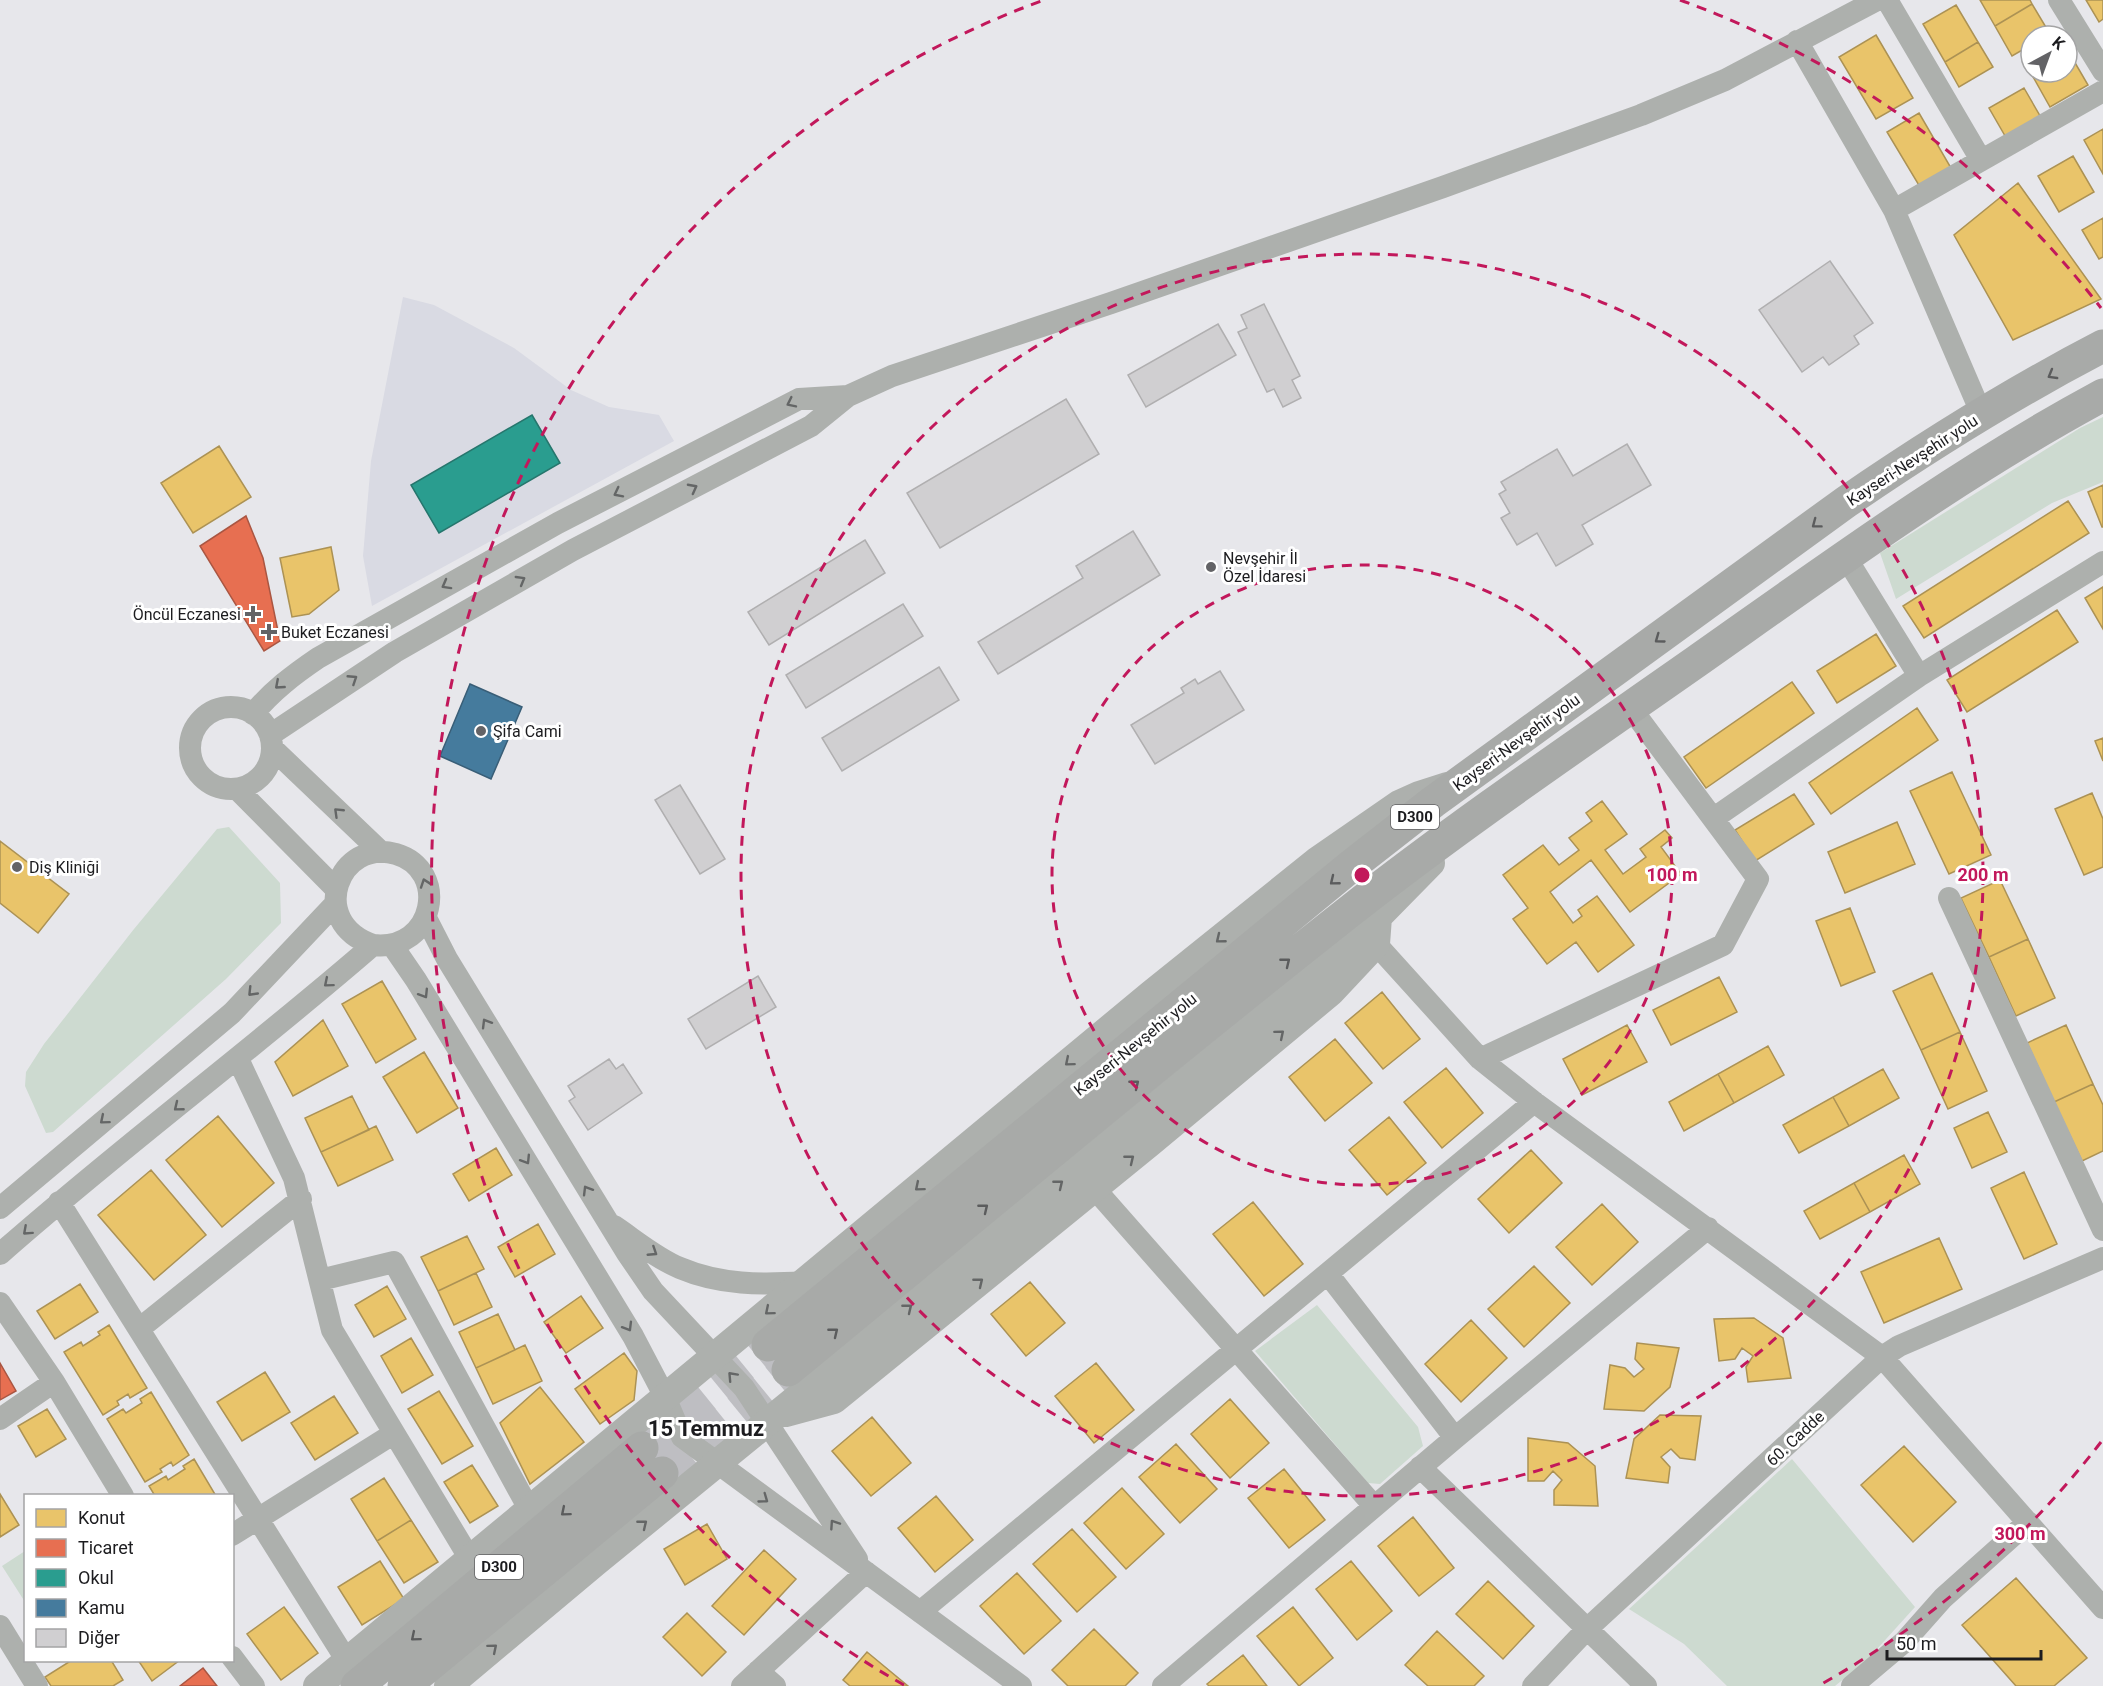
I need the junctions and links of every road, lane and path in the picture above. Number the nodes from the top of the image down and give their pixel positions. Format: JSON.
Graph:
{"nodes":[{"id":1,"x":1876,"y":0,"type":"edge"},
{"id":2,"x":1887,"y":0,"type":"edge"},
{"id":3,"x":2059,"y":0,"type":"edge"},
{"id":4,"x":1797,"y":41,"type":"junction"},
{"id":5,"x":2103,"y":71,"type":"edge"},
{"id":6,"x":2103,"y":90,"type":"edge"},
{"id":7,"x":1981,"y":160,"type":"junction"},
{"id":8,"x":1894,"y":210,"type":"junction"},
{"id":9,"x":2103,"y":346,"type":"edge"},
{"id":10,"x":2103,"y":395,"type":"edge"},
{"id":11,"x":848,"y":396,"type":"junction"},
{"id":12,"x":1982,"y":415,"type":"junction"},
{"id":13,"x":1845,"y":556,"type":"junction"},
{"id":14,"x":2103,"y":562,"type":"edge"},
{"id":15,"x":1919,"y":676,"type":"junction"},
{"id":16,"x":1630,"y":707,"type":"junction"},
{"id":17,"x":253,"y":714,"type":"junction"},
{"id":18,"x":271,"y":741,"type":"junction"},
{"id":19,"x":1460,"y":783,"type":"junction"},
{"id":20,"x":237,"y":789,"type":"junction"},
{"id":21,"x":1479,"y":815,"type":"junction"},
{"id":22,"x":1714,"y":818,"type":"junction"},
{"id":23,"x":381,"y":852,"type":"junction"},
{"id":24,"x":335,"y":896,"type":"junction"},
{"id":25,"x":1949,"y":898,"type":"dead end"},
{"id":26,"x":426,"y":918,"type":"junction"},
{"id":27,"x":1377,"y":930,"type":"junction"},
{"id":28,"x":382,"y":945,"type":"junction"},
{"id":29,"x":238,"y":1059,"type":"junction"},
{"id":30,"x":1480,"y":1059,"type":"junction"},
{"id":31,"x":1534,"y":1102,"type":"junction"},
{"id":32,"x":1094,"y":1188,"type":"junction"},
{"id":33,"x":301,"y":1199,"type":"junction"},
{"id":34,"x":59,"y":1202,"type":"junction"},
{"id":35,"x":0,"y":1208,"type":"edge"},
{"id":36,"x":605,"y":1220,"type":"junction"},
{"id":37,"x":1708,"y":1228,"type":"junction"},
{"id":38,"x":2103,"y":1230,"type":"edge"},
{"id":39,"x":0,"y":1254,"type":"edge"},
{"id":40,"x":2103,"y":1258,"type":"edge"},
{"id":41,"x":1328,"y":1274,"type":"junction"},
{"id":42,"x":320,"y":1280,"type":"junction"},
{"id":43,"x":804,"y":1282,"type":"junction"},
{"id":44,"x":0,"y":1303,"type":"edge"},
{"id":45,"x":139,"y":1329,"type":"junction"},
{"id":46,"x":768,"y":1345,"type":"tunnel mouth"},
{"id":47,"x":1238,"y":1349,"type":"junction"},
{"id":48,"x":714,"y":1356,"type":"junction"},
{"id":49,"x":1882,"y":1357,"type":"junction"},
{"id":50,"x":788,"y":1370,"type":"tunnel mouth"},
{"id":51,"x":54,"y":1382,"type":"junction"},
{"id":52,"x":665,"y":1397,"type":"junction"},
{"id":53,"x":0,"y":1419,"type":"edge"},
{"id":54,"x":771,"y":1419,"type":"junction"},
{"id":55,"x":393,"y":1434,"type":"junction"},
{"id":56,"x":1455,"y":1438,"type":"junction"},
{"id":57,"x":642,"y":1448,"type":"tunnel mouth"},
{"id":58,"x":717,"y":1464,"type":"junction"},
{"id":59,"x":1420,"y":1467,"type":"junction"},
{"id":60,"x":662,"y":1473,"type":"tunnel mouth"},
{"id":61,"x":122,"y":1494,"type":"edge"},
{"id":62,"x":1374,"y":1506,"type":"junction"},
{"id":63,"x":529,"y":1509,"type":"junction"},
{"id":64,"x":258,"y":1519,"type":"junction"},
{"id":65,"x":2028,"y":1522,"type":"junction"},
{"id":66,"x":234,"y":1534,"type":"edge"},
{"id":67,"x":470,"y":1559,"type":"junction"},
{"id":68,"x":866,"y":1572,"type":"junction"},
{"id":69,"x":2095,"y":1586,"type":"edge"},
{"id":70,"x":2103,"y":1608,"type":"edge"},
{"id":71,"x":920,"y":1612,"type":"junction"},
{"id":72,"x":0,"y":1626,"type":"edge"},
{"id":73,"x":1587,"y":1629,"type":"junction"},
{"id":74,"x":234,"y":1660,"type":"edge"},
{"id":75,"x":352,"y":1673,"type":"edge"},
{"id":76,"x":34,"y":1678,"type":"edge"},
{"id":77,"x":758,"y":1681,"type":"edge"},
{"id":78,"x":254,"y":1686,"type":"edge"},
{"id":79,"x":317,"y":1686,"type":"edge"},
{"id":80,"x":404,"y":1686,"type":"edge"},
{"id":81,"x":448,"y":1686,"type":"edge"},
{"id":82,"x":1021,"y":1686,"type":"edge"},
{"id":83,"x":1163,"y":1686,"type":"edge"},
{"id":84,"x":1533,"y":1686,"type":"edge"},
{"id":85,"x":1646,"y":1686,"type":"edge"},
{"id":86,"x":1852,"y":1686,"type":"edge"}],
"edges":[{"from":1,"to":4,"type":"street"},
{"from":2,"to":7,"type":"street"},
{"from":3,"to":5,"type":"street"},
{"from":4,"to":8,"type":"street"},
{"from":4,"to":11,"type":"street"},
{"from":6,"to":7,"type":"street"},
{"from":7,"to":8,"type":"street"},
{"from":8,"to":12,"type":"street"},
{"from":9,"to":12,"type":"highway","name":"Kayseri-Nevşehir yolu","number":"D300","one_way":true},
{"from":10,"to":13,"type":"highway","name":"Kayseri-Nevşehir yolu","number":"D300"},
{"from":11,"to":17,"type":"street","one_way":true},
{"from":18,"to":11,"type":"street","one_way":true},
{"from":12,"to":19,"type":"highway","name":"Kayseri-Nevşehir yolu","number":"D300","one_way":true},
{"from":13,"to":15,"type":"street"},
{"from":13,"to":16,"type":"highway","name":"Kayseri-Nevşehir yolu","number":"D300"},
{"from":14,"to":15,"type":"street"},
{"from":15,"to":22,"type":"street"},
{"from":16,"to":21,"type":"highway","name":"Kayseri-Nevşehir yolu","number":"D300"},
{"from":16,"to":22,"type":"street"},
{"from":17,"to":18,"type":"street"},
{"from":17,"to":20,"type":"street"},
{"from":18,"to":20,"type":"street"},
{"from":23,"to":18,"type":"street","one_way":true},
{"from":19,"to":43,"type":"street","one_way":true},
{"from":19,"to":46,"type":"highway","name":"Kayseri-Nevşehir yolu","number":"D300","one_way":true},
{"from":20,"to":24,"type":"street"},
{"from":21,"to":27,"type":"street"},
{"from":50,"to":21,"type":"highway","name":"Kayseri-Nevşehir yolu","number":"D300","one_way":true},
{"from":22,"to":30,"type":"street"},
{"from":23,"to":24,"type":"street"},
{"from":26,"to":23,"type":"street","one_way":true},
{"from":24,"to":28,"type":"street"},
{"from":24,"to":35,"type":"street","one_way":true},
{"from":25,"to":38,"type":"street"},
{"from":26,"to":28,"type":"street"},
{"from":36,"to":26,"type":"street","one_way":true},
{"from":27,"to":30,"type":"street"},
{"from":32,"to":27,"type":"street","one_way":true},
{"from":54,"to":27,"type":"street","one_way":true},
{"from":28,"to":29,"type":"street","one_way":true},
{"from":28,"to":52,"type":"street","one_way":true},
{"from":29,"to":33,"type":"street"},
{"from":29,"to":34,"type":"street","one_way":true},
{"from":30,"to":31,"type":"street"},
{"from":31,"to":37,"type":"street"},
{"from":31,"to":41,"type":"street"},
{"from":32,"to":47,"type":"street"},
{"from":54,"to":32,"type":"street","one_way":true},
{"from":33,"to":42,"type":"street"},
{"from":33,"to":45,"type":"street"},
{"from":34,"to":39,"type":"street","one_way":true},
{"from":34,"to":45,"type":"street"},
{"from":36,"to":43,"type":"street","one_way":true},
{"from":36,"to":48,"type":"street"},
{"from":37,"to":49,"type":"street"},
{"from":37,"to":56,"type":"street"},
{"from":40,"to":49,"type":"street","name":"60. Cadde"},
{"from":41,"to":47,"type":"street"},
{"from":41,"to":56,"type":"street"},
{"from":42,"to":55,"type":"street"},
{"from":42,"to":63,"type":"street"},
{"from":43,"to":48,"type":"street","one_way":true},
{"from":44,"to":51,"type":"street"},
{"from":45,"to":64,"type":"street"},
{"from":47,"to":62,"type":"street"},
{"from":47,"to":71,"type":"street"},
{"from":48,"to":52,"type":"street"},
{"from":54,"to":48,"type":"street","one_way":true},
{"from":49,"to":65,"type":"street"},
{"from":49,"to":73,"type":"street","name":"60. Cadde"},
{"from":51,"to":53,"type":"street"},
{"from":51,"to":61,"type":"street"},
{"from":52,"to":58,"type":"street"},
{"from":52,"to":63,"type":"street"},
{"from":54,"to":58,"type":"street"},
{"from":68,"to":54,"type":"street","one_way":true},
{"from":55,"to":64,"type":"street"},
{"from":55,"to":67,"type":"street"},
{"from":56,"to":59,"type":"street"},
{"from":57,"to":75,"type":"highway","number":"D300","one_way":true},
{"from":58,"to":68,"type":"street","one_way":true},
{"from":81,"to":58,"type":"street","one_way":true},
{"from":59,"to":62,"type":"street"},
{"from":59,"to":73,"type":"street"},
{"from":60,"to":80,"type":"highway","number":"D300"},
{"from":62,"to":83,"type":"street"},
{"from":63,"to":67,"type":"street"},
{"from":64,"to":66,"type":"street"},
{"from":64,"to":75,"type":"street"},
{"from":65,"to":69,"type":"street"},
{"from":65,"to":86,"type":"street"},
{"from":67,"to":75,"type":"street"},
{"from":68,"to":71,"type":"street"},
{"from":68,"to":77,"type":"street"},
{"from":69,"to":70,"type":"street"},
{"from":71,"to":82,"type":"street"},
{"from":72,"to":76,"type":"street"},
{"from":73,"to":84,"type":"street","name":"60. Cadde"},
{"from":73,"to":85,"type":"street"},
{"from":74,"to":78,"type":"street"},
{"from":75,"to":79,"type":"street"}]}
